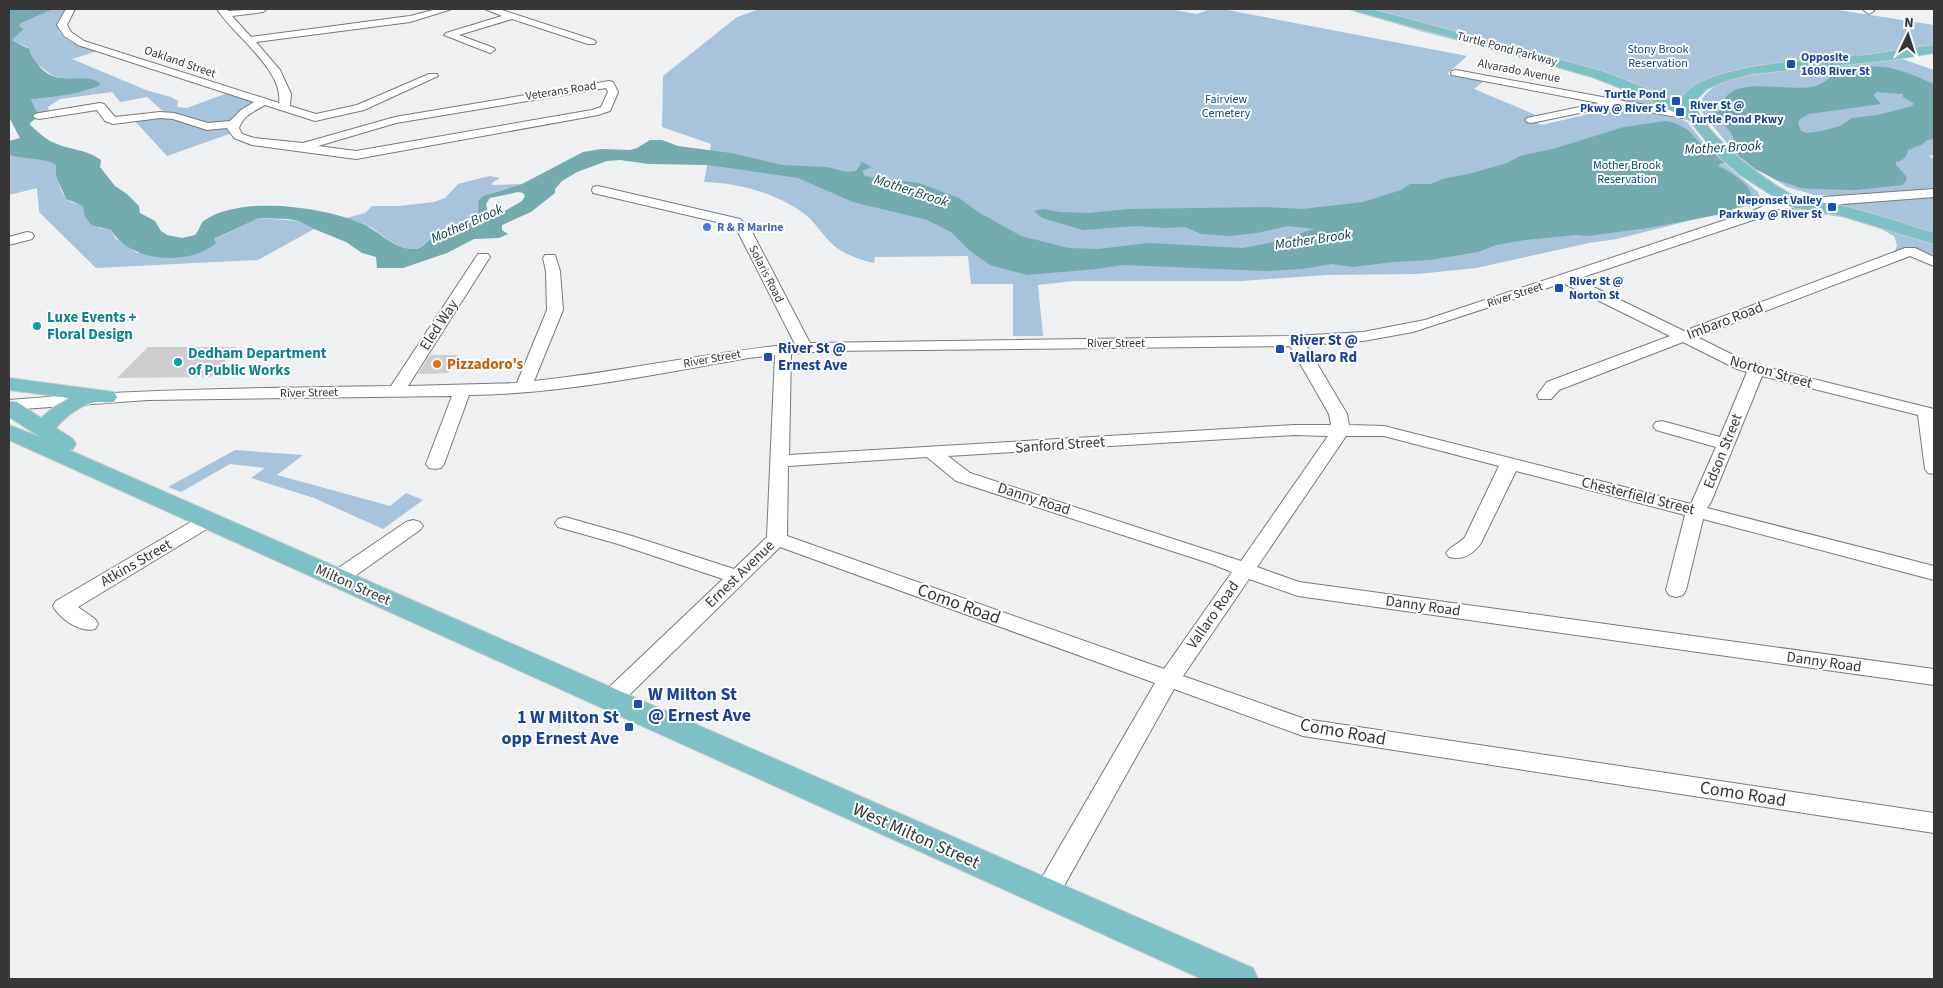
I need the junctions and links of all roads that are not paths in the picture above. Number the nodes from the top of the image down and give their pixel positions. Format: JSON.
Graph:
{"nodes":[{"id":1,"x":70,"y":9,"type":"edge"},
{"id":2,"x":263,"y":9,"type":"edge"},
{"id":3,"x":447,"y":9,"type":"edge"},
{"id":4,"x":490,"y":9,"type":"edge"},
{"id":5,"x":1359,"y":9,"type":"edge"},
{"id":6,"x":224,"y":11,"type":"edge"},
{"id":7,"x":512,"y":16,"type":"junction"},
{"id":8,"x":250,"y":40,"type":"junction"},
{"id":9,"x":591,"y":42,"type":"dead end"},
{"id":10,"x":1934,"y":49,"type":"edge"},
{"id":11,"x":490,"y":50,"type":"dead end"},
{"id":12,"x":1456,"y":73,"type":"dead end"},
{"id":13,"x":434,"y":76,"type":"dead end"},
{"id":14,"x":1636,"y":89,"type":"junction"},
{"id":15,"x":263,"y":102,"type":"junction"},
{"id":16,"x":1616,"y":103,"type":"junction"},
{"id":17,"x":284,"y":108,"type":"junction"},
{"id":18,"x":1691,"y":111,"type":"junction"},
{"id":19,"x":39,"y":116,"type":"dead end"},
{"id":20,"x":315,"y":118,"type":"joint"},
{"id":21,"x":1531,"y":120,"type":"dead end"},
{"id":22,"x":234,"y":124,"type":"junction"},
{"id":23,"x":304,"y":147,"type":"junction"},
{"id":24,"x":598,"y":190,"type":"dead end"},
{"id":25,"x":1934,"y":193,"type":"edge"},
{"id":26,"x":1796,"y":202,"type":"junction"},
{"id":27,"x":27,"y":236,"type":"dead end"},
{"id":28,"x":1934,"y":238,"type":"edge"},
{"id":29,"x":9,"y":241,"type":"edge"},
{"id":30,"x":483,"y":257,"type":"dead end"},
{"id":31,"x":550,"y":258,"type":"dead end"},
{"id":32,"x":1934,"y":262,"type":"edge"},
{"id":33,"x":1564,"y":278,"type":"junction"},
{"id":34,"x":1682,"y":337,"type":"junction"},
{"id":35,"x":1295,"y":341,"type":"junction"},
{"id":36,"x":804,"y":347,"type":"junction"},
{"id":37,"x":784,"y":349,"type":"junction"},
{"id":38,"x":1756,"y":370,"type":"junction"},
{"id":39,"x":9,"y":384,"type":"edge"},
{"id":40,"x":523,"y":388,"type":"junction"},
{"id":41,"x":396,"y":392,"type":"junction"},
{"id":42,"x":462,"y":392,"type":"junction"},
{"id":43,"x":1545,"y":395,"type":"dead end"},
{"id":44,"x":97,"y":397,"type":"junction"},
{"id":45,"x":9,"y":406,"type":"edge"},
{"id":46,"x":1930,"y":413,"type":"edge"},
{"id":47,"x":1662,"y":426,"type":"dead end"},
{"id":48,"x":44,"y":430,"type":"junction"},
{"id":49,"x":1340,"y":430,"type":"junction"},
{"id":50,"x":9,"y":432,"type":"edge"},
{"id":51,"x":1726,"y":444,"type":"junction"},
{"id":52,"x":934,"y":454,"type":"junction"},
{"id":53,"x":780,"y":462,"type":"junction"},
{"id":54,"x":1510,"y":463,"type":"junction"},
{"id":55,"x":435,"y":464,"type":"dead end"},
{"id":56,"x":1934,"y":469,"type":"edge"},
{"id":57,"x":114,"y":478,"type":"junction"},
{"id":58,"x":1696,"y":510,"type":"junction"},
{"id":59,"x":208,"y":520,"type":"junction"},
{"id":60,"x":565,"y":523,"type":"dead end"},
{"id":61,"x":412,"y":526,"type":"dead end"},
{"id":62,"x":778,"y":539,"type":"junction"},
{"id":63,"x":625,"y":540,"type":"joint"},
{"id":64,"x":1456,"y":553,"type":"dead end"},
{"id":65,"x":1245,"y":569,"type":"junction"},
{"id":66,"x":1934,"y":573,"type":"edge"},
{"id":67,"x":737,"y":577,"type":"junction"},
{"id":68,"x":338,"y":578,"type":"junction"},
{"id":69,"x":1676,"y":590,"type":"dead end"},
{"id":70,"x":87,"y":624,"type":"dead end"},
{"id":71,"x":1934,"y":678,"type":"edge"},
{"id":72,"x":1168,"y":680,"type":"junction"},
{"id":73,"x":601,"y":696,"type":"junction"},
{"id":74,"x":1934,"y":823,"type":"edge"},
{"id":75,"x":1046,"y":894,"type":"junction"},
{"id":76,"x":1240,"y":979,"type":"edge"}],
"edges":[{"from":1,"to":15,"type":"street","name":"Oakland Street"},
{"from":2,"to":6,"type":"street"},
{"from":3,"to":8,"type":"street"},
{"from":4,"to":7,"type":"street"},
{"from":5,"to":14,"type":"main road","name":"Turtle Pond Parkway"},
{"from":6,"to":8,"type":"street"},
{"from":7,"to":9,"type":"street"},
{"from":7,"to":11,"type":"street"},
{"from":8,"to":17,"type":"street"},
{"from":10,"to":18,"type":"main road"},
{"from":12,"to":16,"type":"street","name":"Alvarado Avenue"},
{"from":13,"to":20,"type":"street"},
{"from":14,"to":16,"type":"street"},
{"from":14,"to":18,"type":"main road","name":"Turtle Pond Parkway"},
{"from":15,"to":17,"type":"street","name":"Oakland Street"},
{"from":15,"to":22,"type":"street"},
{"from":16,"to":18,"type":"street","name":"Alvarado Avenue"},
{"from":16,"to":21,"type":"street"},
{"from":17,"to":20,"type":"street","name":"Oakland Street"},
{"from":18,"to":26,"type":"main road"},
{"from":19,"to":22,"type":"street"},
{"from":22,"to":23,"type":"street","name":"Veterans Road"},
{"from":23,"to":23,"type":"street","name":"Veterans Road"},
{"from":24,"to":36,"type":"street","name":"Solaris Road"},
{"from":25,"to":26,"type":"street","name":"River Street"},
{"from":26,"to":28,"type":"main road"},
{"from":26,"to":33,"type":"street","name":"River Street"},
{"from":27,"to":29,"type":"street"},
{"from":30,"to":41,"type":"street","name":"Eled Way"},
{"from":31,"to":40,"type":"street"},
{"from":32,"to":34,"type":"street","name":"Imbaro Road"},
{"from":33,"to":34,"type":"street","name":"Norton Street"},
{"from":33,"to":35,"type":"street","name":"River Street"},
{"from":34,"to":38,"type":"street","name":"Norton Street"},
{"from":34,"to":43,"type":"street","name":"Imbaro Road"},
{"from":35,"to":36,"type":"street","name":"River Street"},
{"from":35,"to":49,"type":"street"},
{"from":36,"to":37,"type":"street","name":"River Street"},
{"from":37,"to":40,"type":"street","name":"River Street"},
{"from":37,"to":53,"type":"street","name":"Ernest Avenue"},
{"from":38,"to":46,"type":"street","name":"Norton Street"},
{"from":38,"to":51,"type":"street","name":"Edson Street"},
{"from":39,"to":44,"type":"main road"},
{"from":40,"to":42,"type":"street","name":"River Street"},
{"from":41,"to":42,"type":"street","name":"River Street"},
{"from":41,"to":44,"type":"street","name":"River Street"},
{"from":42,"to":55,"type":"street"},
{"from":44,"to":45,"type":"street","name":"River Street"},
{"from":44,"to":48,"type":"main road"},
{"from":45,"to":48,"type":"main road","name":"Milton Street"},
{"from":46,"to":56,"type":"street"},
{"from":47,"to":51,"type":"street"},
{"from":48,"to":57,"type":"main road","name":"Milton Street"},
{"from":49,"to":52,"type":"street","name":"Sanford Street"},
{"from":49,"to":54,"type":"street","name":"Chesterfield Street"},
{"from":49,"to":65,"type":"street","name":"Vallaro Road"},
{"from":50,"to":57,"type":"main road","name":"Milton Street"},
{"from":51,"to":58,"type":"street","name":"Edson Street"},
{"from":52,"to":53,"type":"street","name":"Sanford Street"},
{"from":52,"to":65,"type":"street","name":"Danny Road"},
{"from":53,"to":62,"type":"street","name":"Ernest Avenue"},
{"from":54,"to":58,"type":"street","name":"Chesterfield Street"},
{"from":54,"to":64,"type":"street"},
{"from":57,"to":59,"type":"main road","name":"Milton Street"},
{"from":58,"to":66,"type":"street","name":"Chesterfield Street"},
{"from":58,"to":69,"type":"street","name":"Edson Street"},
{"from":59,"to":68,"type":"main road","name":"Milton Street"},
{"from":59,"to":70,"type":"street","name":"Atkins Street"},
{"from":60,"to":63,"type":"street"},
{"from":61,"to":68,"type":"street"},
{"from":62,"to":67,"type":"street","name":"Ernest Avenue"},
{"from":62,"to":72,"type":"street","name":"Como Road"},
{"from":63,"to":67,"type":"street"},
{"from":65,"to":71,"type":"street","name":"Danny Road"},
{"from":65,"to":72,"type":"street","name":"Vallaro Road"},
{"from":67,"to":73,"type":"street","name":"Ernest Avenue"},
{"from":68,"to":73,"type":"main road","name":"Milton Street"},
{"from":72,"to":74,"type":"street","name":"Como Road"},
{"from":72,"to":75,"type":"street","name":"Vallaro Road"},
{"from":73,"to":75,"type":"main road","name":"West Milton Street"},
{"from":75,"to":76,"type":"main road","name":"West Milton Street"}]}
